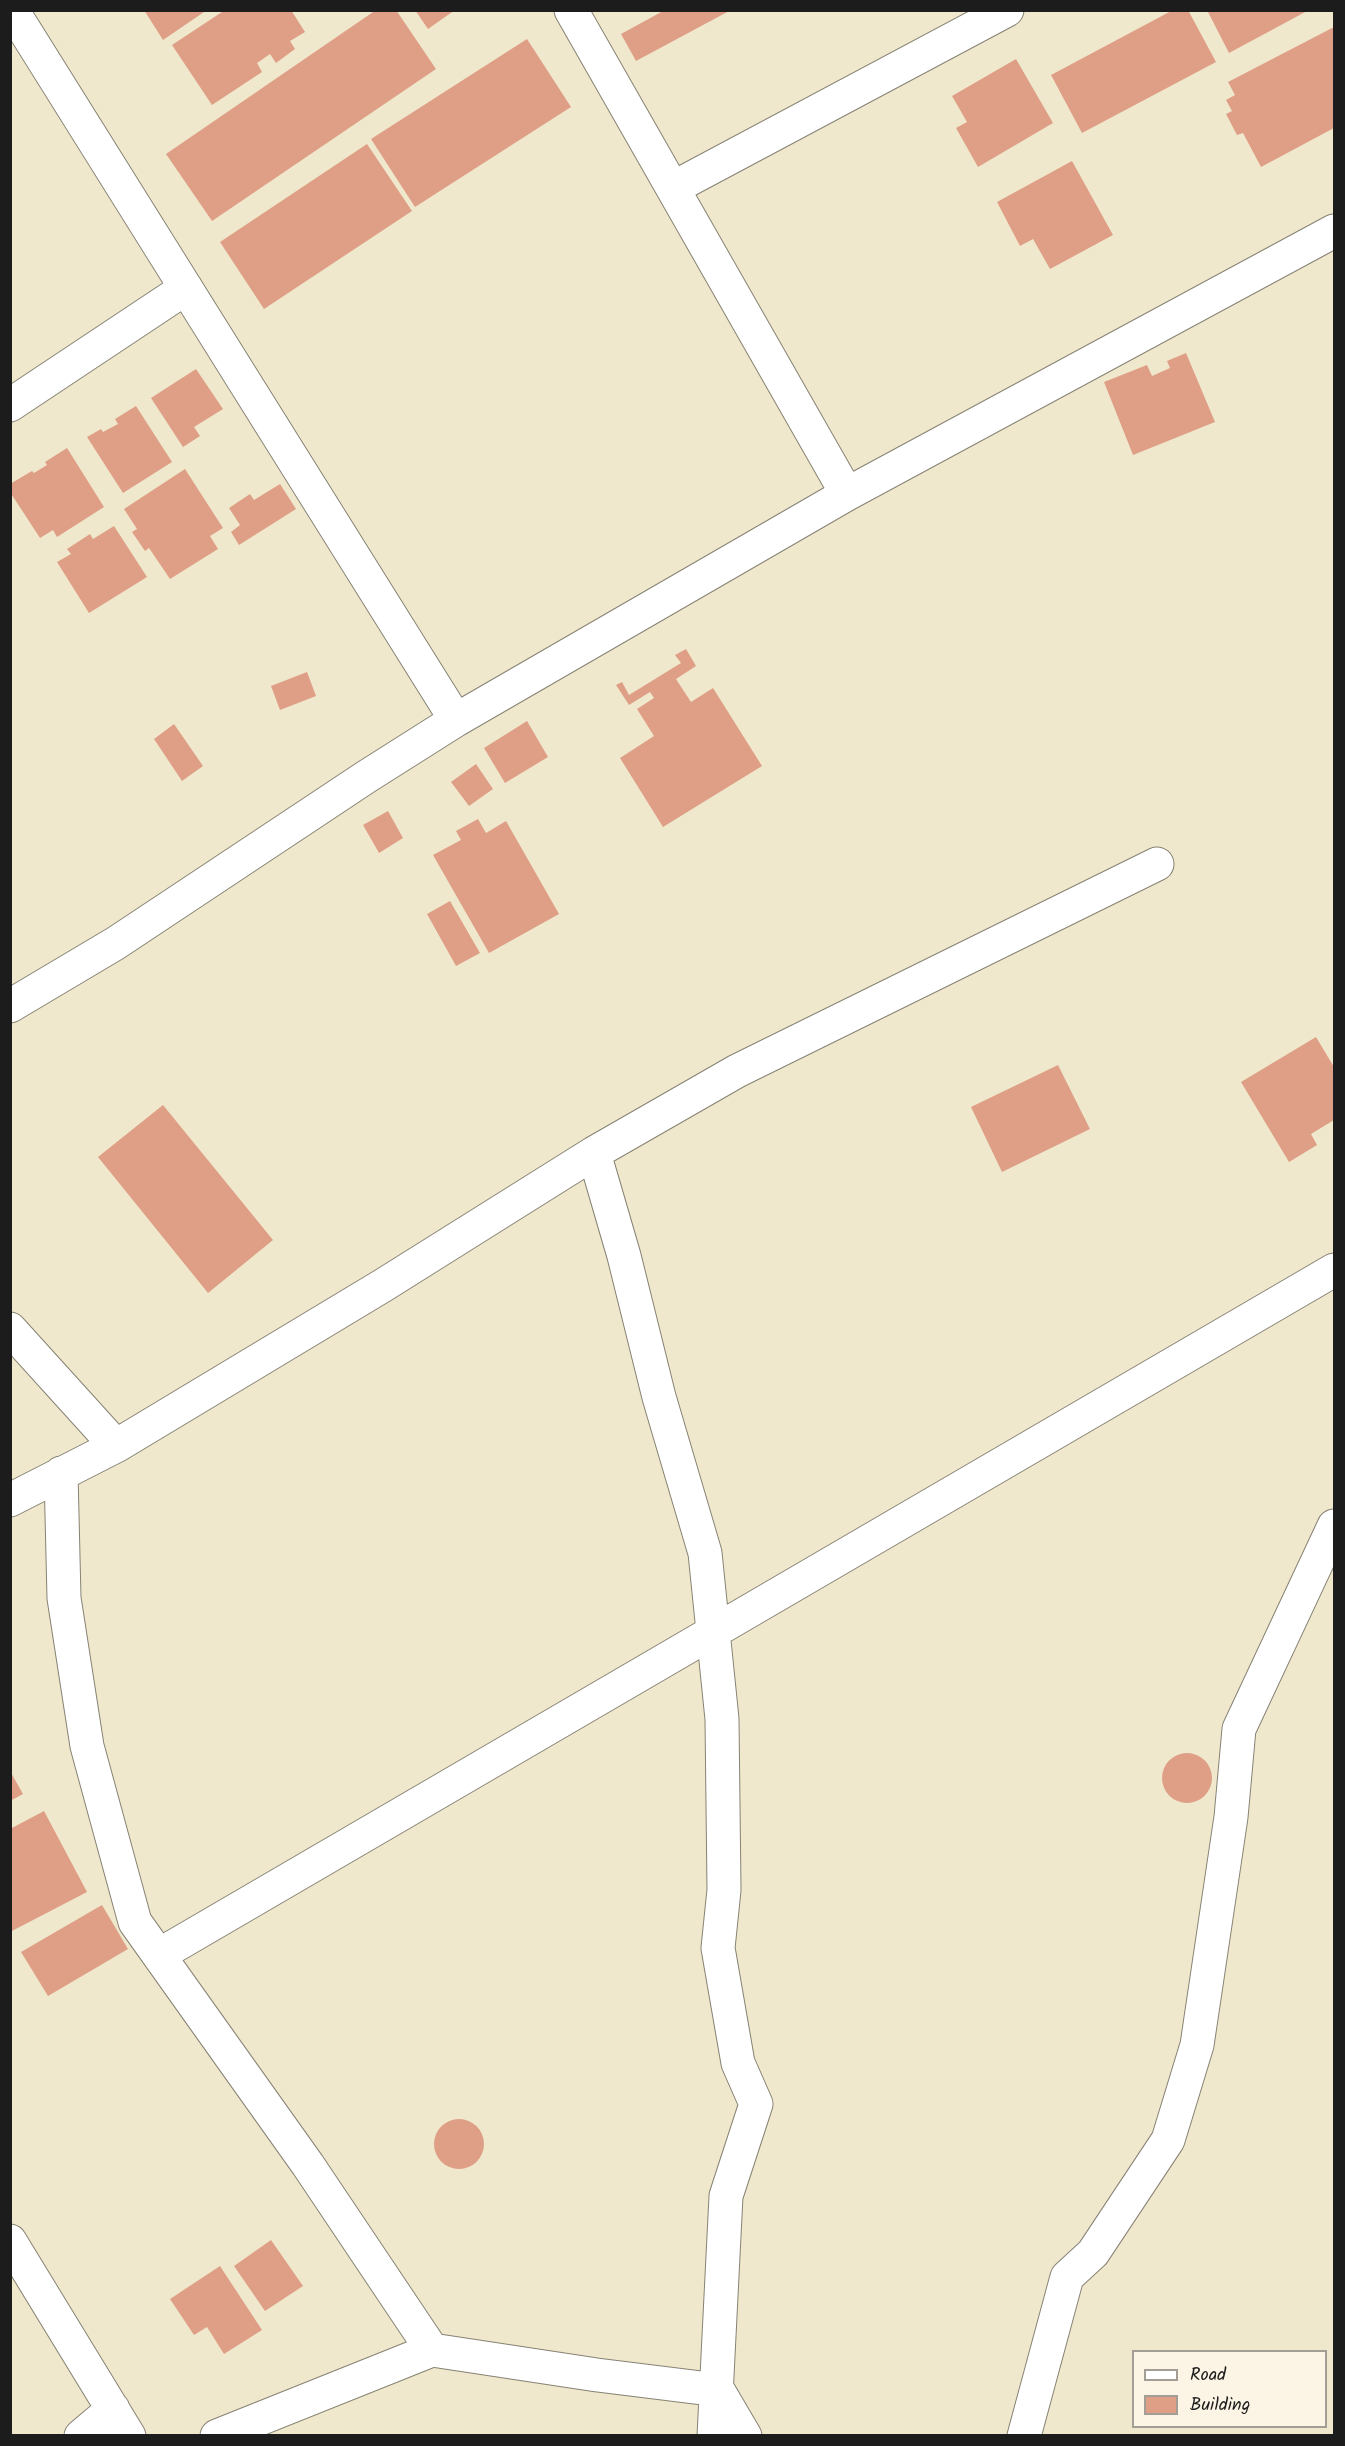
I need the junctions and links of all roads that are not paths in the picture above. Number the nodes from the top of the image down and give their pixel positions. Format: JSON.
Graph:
{"nodes":[{"id":1,"x":12,"y":10,"type":"edge"},
{"id":2,"x":571,"y":10,"type":"edge"},
{"id":3,"x":1007,"y":10,"type":"edge"},
{"id":4,"x":673,"y":188,"type":"junction"},
{"id":5,"x":1335,"y":231,"type":"edge"},
{"id":6,"x":186,"y":288,"type":"junction"},
{"id":7,"x":10,"y":405,"type":"edge"},
{"id":8,"x":847,"y":494,"type":"junction"},
{"id":9,"x":456,"y":720,"type":"junction"},
{"id":10,"x":1157,"y":864,"type":"dead end"},
{"id":11,"x":10,"y":1006,"type":"edge"},
{"id":12,"x":594,"y":1153,"type":"junction"},
{"id":13,"x":1335,"y":1270,"type":"edge"},
{"id":14,"x":10,"y":1329,"type":"edge"},
{"id":15,"x":116,"y":1446,"type":"junction"},
{"id":16,"x":61,"y":1473,"type":"junction"},
{"id":17,"x":10,"y":1500,"type":"edge"},
{"id":18,"x":1335,"y":1526,"type":"edge"},
{"id":19,"x":713,"y":1632,"type":"junction"},
{"id":20,"x":159,"y":1955,"type":"junction"},
{"id":21,"x":15,"y":2257,"type":"edge"},
{"id":22,"x":432,"y":2350,"type":"junction"},
{"id":23,"x":718,"y":2390,"type":"junction"},
{"id":24,"x":121,"y":2422,"type":"edge"},
{"id":25,"x":81,"y":2436,"type":"edge"},
{"id":26,"x":217,"y":2436,"type":"edge"},
{"id":27,"x":714,"y":2436,"type":"edge"},
{"id":28,"x":745,"y":2436,"type":"edge"},
{"id":29,"x":1024,"y":2436,"type":"edge"}],
"edges":[{"from":1,"to":6,"type":"street"},
{"from":2,"to":4,"type":"street"},
{"from":3,"to":4,"type":"street"},
{"from":4,"to":8,"type":"street"},
{"from":5,"to":8,"type":"street"},
{"from":6,"to":7,"type":"street"},
{"from":6,"to":9,"type":"street"},
{"from":8,"to":9,"type":"street"},
{"from":9,"to":11,"type":"street"},
{"from":10,"to":12,"type":"street"},
{"from":12,"to":15,"type":"street"},
{"from":12,"to":19,"type":"street"},
{"from":13,"to":19,"type":"street"},
{"from":14,"to":15,"type":"street"},
{"from":15,"to":16,"type":"street"},
{"from":16,"to":17,"type":"street"},
{"from":16,"to":20,"type":"street"},
{"from":18,"to":29,"type":"street"},
{"from":19,"to":20,"type":"street"},
{"from":19,"to":23,"type":"street"},
{"from":20,"to":22,"type":"street"},
{"from":21,"to":24,"type":"street"},
{"from":22,"to":23,"type":"street"},
{"from":22,"to":26,"type":"street"},
{"from":23,"to":27,"type":"street"},
{"from":23,"to":28,"type":"street"},
{"from":24,"to":25,"type":"street"}]}
